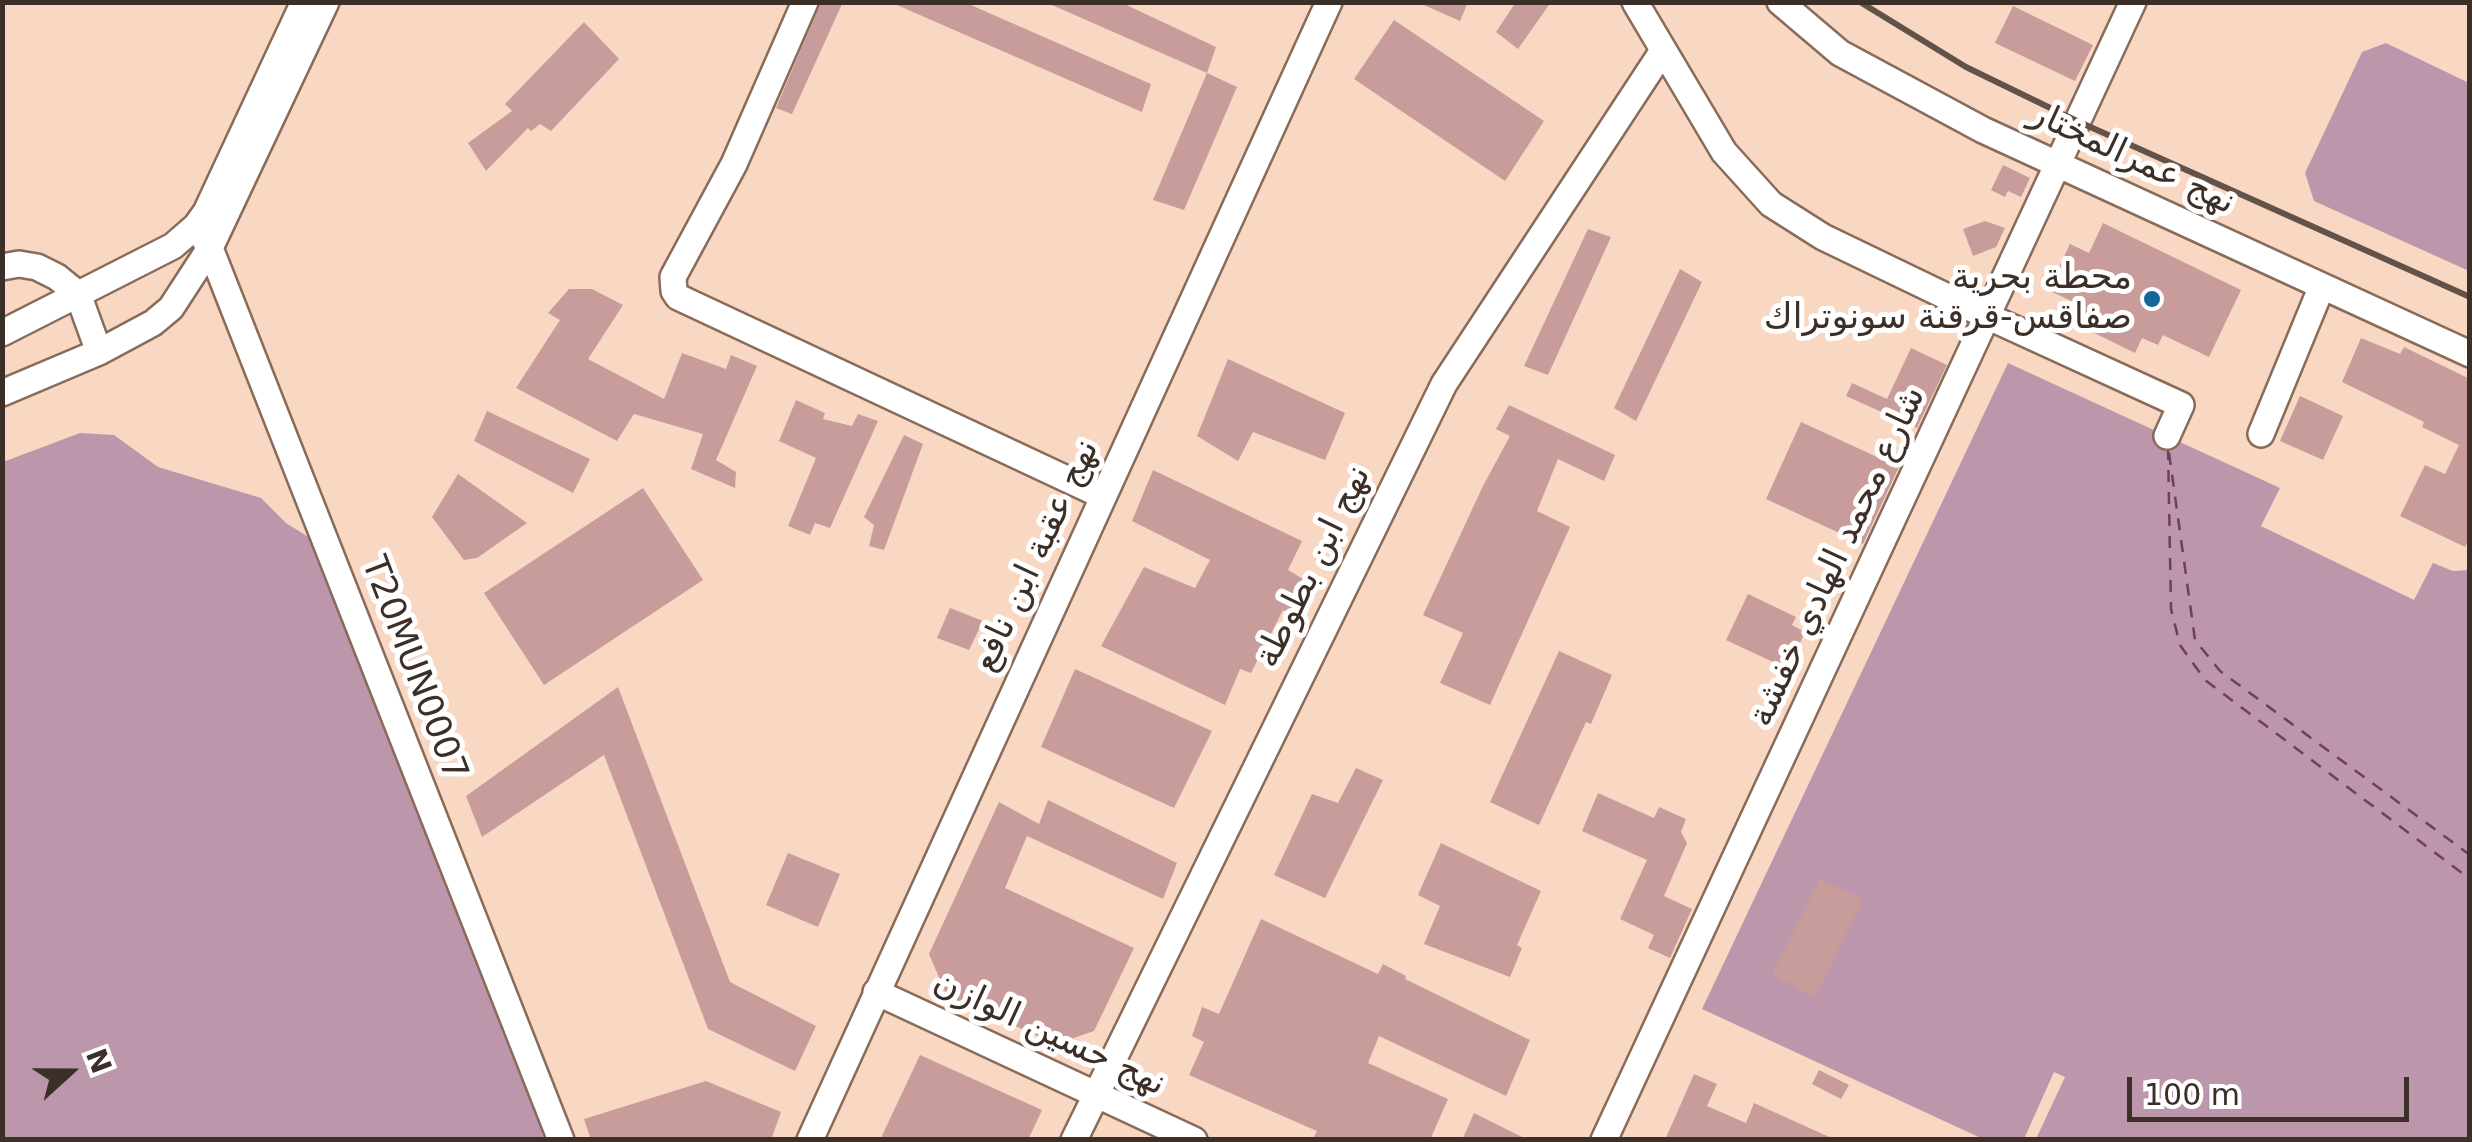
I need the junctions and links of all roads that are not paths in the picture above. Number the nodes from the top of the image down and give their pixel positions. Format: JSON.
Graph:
{"nodes":[{"id":1,"x":304,"y":2,"type":"edge"},
{"id":2,"x":326,"y":2,"type":"edge"},
{"id":3,"x":806,"y":2,"type":"edge"},
{"id":4,"x":1329,"y":2,"type":"edge"},
{"id":5,"x":1636,"y":2,"type":"edge"},
{"id":6,"x":1780,"y":2,"type":"edge"},
{"id":7,"x":2132,"y":2,"type":"edge"},
{"id":8,"x":1662,"y":52,"type":"junction"},
{"id":9,"x":2058,"y":164,"type":"junction"},
{"id":10,"x":219,"y":206,"type":"junction"},
{"id":11,"x":196,"y":226,"type":"junction"},
{"id":12,"x":210,"y":248,"type":"junction"},
{"id":13,"x":2,"y":267,"type":"edge"},
{"id":14,"x":2322,"y":286,"type":"junction"},
{"id":15,"x":78,"y":294,"type":"junction"},
{"id":16,"x":1989,"y":318,"type":"junction"},
{"id":17,"x":2,"y":333,"type":"edge"},
{"id":18,"x":98,"y":352,"type":"junction"},
{"id":19,"x":2470,"y":354,"type":"edge"},
{"id":20,"x":2,"y":393,"type":"edge"},
{"id":21,"x":2261,"y":434,"type":"dead end"},
{"id":22,"x":2167,"y":436,"type":"dead end"},
{"id":23,"x":1103,"y":496,"type":"junction"},
{"id":24,"x":876,"y":992,"type":"junction"},
{"id":25,"x":1094,"y":1094,"type":"junction"},
{"id":26,"x":561,"y":1140,"type":"edge"},
{"id":27,"x":810,"y":1140,"type":"edge"},
{"id":28,"x":1074,"y":1140,"type":"edge"},
{"id":29,"x":1194,"y":1140,"type":"edge"},
{"id":30,"x":1604,"y":1140,"type":"edge"}],
"edges":[{"from":1,"to":10,"type":"street"},
{"from":2,"to":10,"type":"street"},
{"from":3,"to":23,"type":"street"},
{"from":4,"to":23,"type":"street","name":"نهج عقبة ابن نافع"},
{"from":5,"to":8,"type":"street"},
{"from":6,"to":9,"type":"street","name":"نهج عمرالمختار"},
{"from":7,"to":9,"type":"street","name":"شارع محمد الهادي خفشة"},
{"from":8,"to":16,"type":"street"},
{"from":8,"to":25,"type":"street","name":"نهج ابن بطوطة"},
{"from":9,"to":14,"type":"street","name":"نهج عمرالمختار"},
{"from":9,"to":16,"type":"street","name":"شارع محمد الهادي خفشة"},
{"from":10,"to":11,"type":"street"},
{"from":10,"to":12,"type":"street"},
{"from":11,"to":12,"type":"street","name":"T20MUN0007"},
{"from":11,"to":15,"type":"street"},
{"from":12,"to":18,"type":"street"},
{"from":12,"to":26,"type":"street","name":"T20MUN0007"},
{"from":13,"to":15,"type":"street"},
{"from":14,"to":19,"type":"street","name":"نهج عمرالمختار"},
{"from":14,"to":21,"type":"street"},
{"from":15,"to":17,"type":"street"},
{"from":15,"to":18,"type":"street"},
{"from":16,"to":22,"type":"street"},
{"from":16,"to":30,"type":"street","name":"شارع محمد الهادي خفشة"},
{"from":18,"to":20,"type":"street"},
{"from":23,"to":24,"type":"street","name":"نهج عقبة ابن نافع"},
{"from":24,"to":25,"type":"street","name":"نهج حسين الوازن"},
{"from":24,"to":27,"type":"street","name":"نهج عقبة ابن نافع"},
{"from":25,"to":28,"type":"street","name":"نهج ابن بطوطة"},
{"from":25,"to":29,"type":"street","name":"نهج حسين الوازن"}]}
